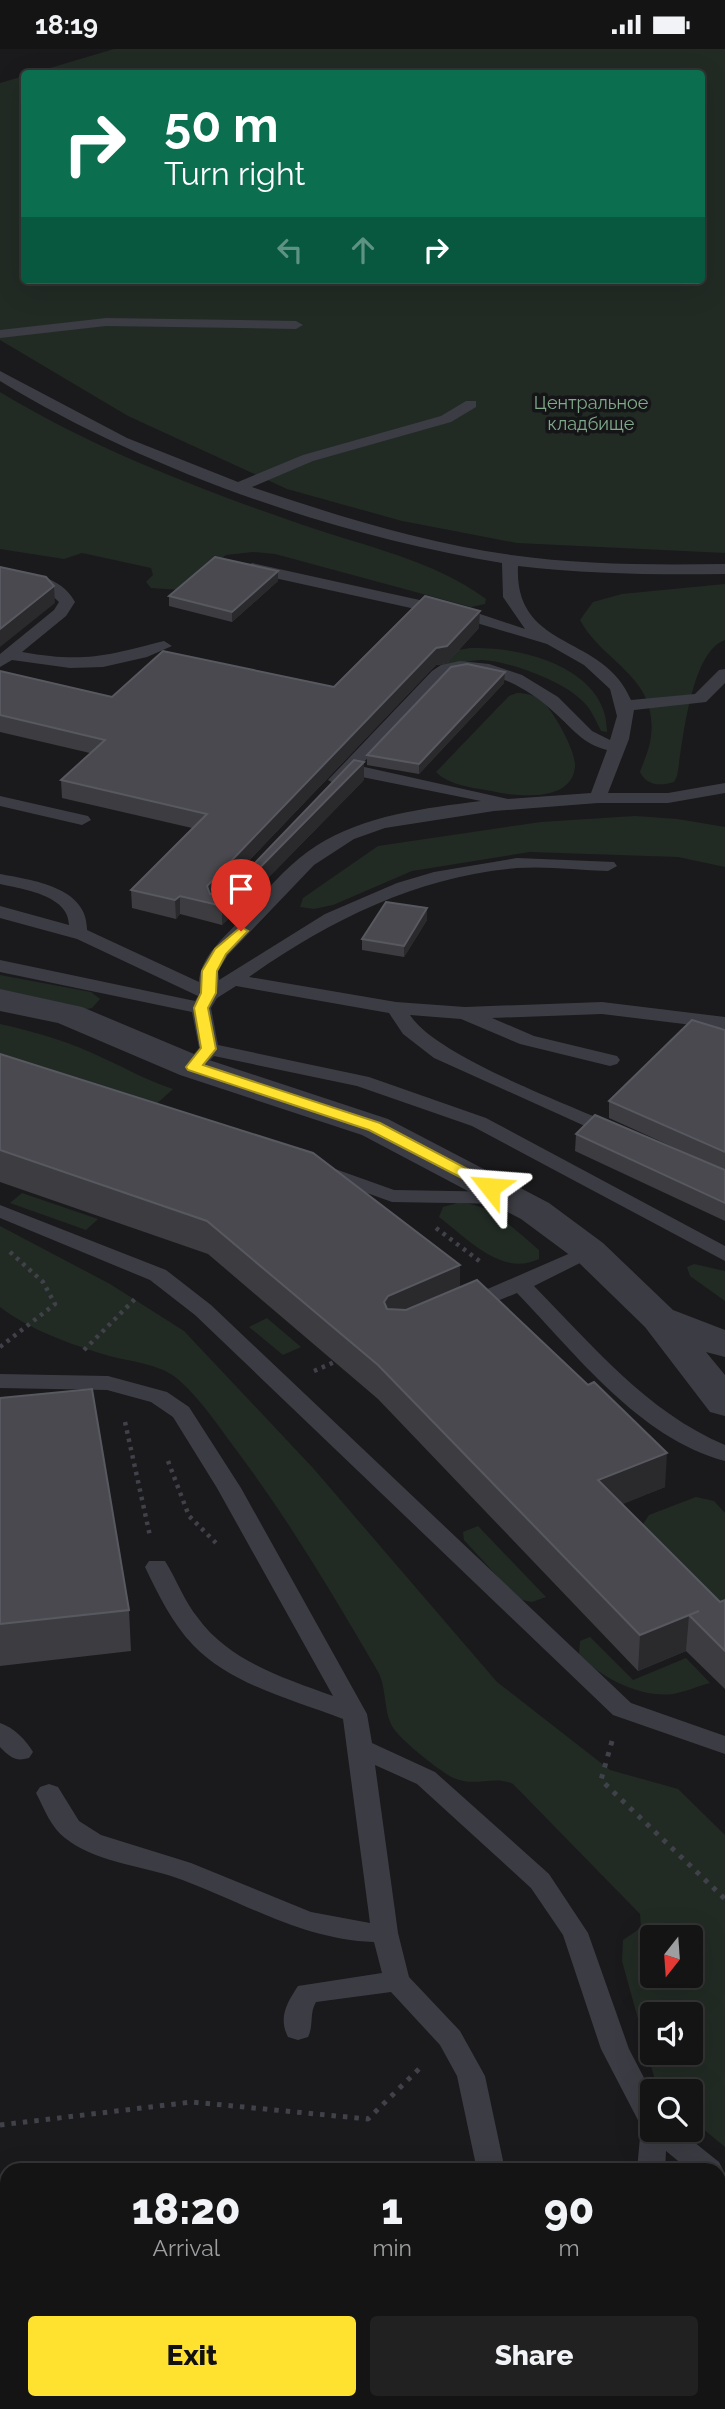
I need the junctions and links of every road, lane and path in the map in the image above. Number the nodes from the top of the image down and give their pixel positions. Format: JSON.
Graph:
{"nodes":[{"id":1,"x":296,"y":325,"type":"dead end"},
{"id":2,"x":0,"y":334,"type":"edge"},
{"id":3,"x":0,"y":375,"type":"edge"},
{"id":4,"x":471,"y":404,"type":"dead end"},
{"id":5,"x":236,"y":488,"type":"junction"},
{"id":6,"x":510,"y":560,"type":"junction"},
{"id":7,"x":245,"y":566,"type":"edge"},
{"id":8,"x":725,"y":569,"type":"edge"},
{"id":9,"x":0,"y":573,"type":"edge"},
{"id":10,"x":555,"y":643,"type":"junction"},
{"id":11,"x":164,"y":646,"type":"dead end"},
{"id":12,"x":4,"y":658,"type":"edge"},
{"id":13,"x":725,"y":674,"type":"edge"},
{"id":14,"x":626,"y":706,"type":"junction"},
{"id":15,"x":616,"y":747,"type":"junction"},
{"id":16,"x":348,"y":769,"type":"junction"},
{"id":17,"x":725,"y":788,"type":"edge"},
{"id":18,"x":320,"y":798,"type":"edge"},
{"id":19,"x":598,"y":798,"type":"junction"},
{"id":20,"x":0,"y":801,"type":"edge"},
{"id":21,"x":515,"y":803,"type":"junction"},
{"id":22,"x":82,"y":820,"type":"dead end"},
{"id":23,"x":608,"y":866,"type":"dead end"},
{"id":24,"x":0,"y":879,"type":"edge"},
{"id":25,"x":0,"y":912,"type":"edge"},
{"id":26,"x":78,"y":933,"type":"junction"},
{"id":27,"x":0,"y":965,"type":"edge"},
{"id":28,"x":233,"y":980,"type":"junction"},
{"id":29,"x":0,"y":1000,"type":"edge"},
{"id":30,"x":205,"y":1001,"type":"junction"},
{"id":31,"x":396,"y":1008,"type":"junction"},
{"id":32,"x":465,"y":1013,"type":"junction"},
{"id":33,"x":725,"y":1023,"type":"edge"},
{"id":34,"x":201,"y":1058,"type":"junction"},
{"id":35,"x":611,"y":1061,"type":"dead end"},
{"id":36,"x":628,"y":1139,"type":"edge"},
{"id":37,"x":304,"y":1163,"type":"edge"},
{"id":38,"x":391,"y":1196,"type":"junction"},
{"id":39,"x":513,"y":1199,"type":"junction"},
{"id":40,"x":5,"y":1213,"type":"edge"},
{"id":41,"x":589,"y":1251,"type":"junction"},
{"id":42,"x":725,"y":1255,"type":"edge"},
{"id":43,"x":158,"y":1275,"type":"junction"},
{"id":44,"x":517,"y":1285,"type":"junction"},
{"id":45,"x":443,"y":1317,"type":"edge"},
{"id":46,"x":659,"y":1318,"type":"junction"},
{"id":47,"x":725,"y":1345,"type":"edge"},
{"id":48,"x":0,"y":1347,"type":"edge"},
{"id":49,"x":342,"y":1359,"type":"edge"},
{"id":50,"x":331,"y":1364,"type":"dead end"},
{"id":51,"x":54,"y":1380,"type":"junction"},
{"id":52,"x":0,"y":1381,"type":"edge"},
{"id":53,"x":725,"y":1403,"type":"edge"},
{"id":54,"x":119,"y":1414,"type":"dead end"},
{"id":55,"x":164,"y":1451,"type":"dead end"},
{"id":56,"x":725,"y":1454,"type":"edge"},
{"id":57,"x":228,"y":1555,"type":"dead end"},
{"id":58,"x":157,"y":1567,"type":"joint"},
{"id":59,"x":355,"y":1714,"type":"junction"},
{"id":60,"x":0,"y":1732,"type":"edge"},
{"id":61,"x":725,"y":1745,"type":"edge"},
{"id":62,"x":361,"y":1749,"type":"junction"},
{"id":63,"x":20,"y":1752,"type":"dead end"},
{"id":64,"x":601,"y":1780,"type":"dead end"},
{"id":65,"x":49,"y":1793,"type":"dead end"},
{"id":66,"x":725,"y":1899,"type":"edge"},
{"id":67,"x":385,"y":1933,"type":"junction"},
{"id":68,"x":397,"y":1981,"type":"junction"},
{"id":69,"x":298,"y":2030,"type":"dead end"},
{"id":70,"x":450,"y":2038,"type":"junction"},
{"id":71,"x":640,"y":2098,"type":"edge"},
{"id":72,"x":0,"y":2125,"type":"edge"},
{"id":73,"x":652,"y":2142,"type":"edge"},
{"id":74,"x":675,"y":2142,"type":"edge"},
{"id":75,"x":490,"y":2163,"type":"edge"},
{"id":76,"x":651,"y":2163,"type":"edge"},
{"id":77,"x":700,"y":2163,"type":"edge"}],
"edges":[{"from":1,"to":2,"type":"lane"},
{"from":3,"to":5,"type":"lane"},
{"from":4,"to":5,"type":"lane"},
{"from":5,"to":6,"type":"lane"},
{"from":6,"to":8,"type":"lane"},
{"from":6,"to":10,"type":"lane"},
{"from":7,"to":10,"type":"lane"},
{"from":9,"to":12,"type":"lane"},
{"from":10,"to":14,"type":"lane"},
{"from":11,"to":12,"type":"lane"},
{"from":13,"to":14,"type":"lane"},
{"from":14,"to":15,"type":"lane"},
{"from":15,"to":16,"type":"lane"},
{"from":15,"to":19,"type":"lane"},
{"from":16,"to":18,"type":"lane"},
{"from":16,"to":21,"type":"lane"},
{"from":17,"to":19,"type":"lane"},
{"from":19,"to":21,"type":"lane"},
{"from":20,"to":22,"type":"lane"},
{"from":21,"to":30,"type":"lane"},
{"from":23,"to":28,"type":"lane"},
{"from":24,"to":26,"type":"lane"},
{"from":25,"to":26,"type":"lane"},
{"from":26,"to":30,"type":"lane"},
{"from":27,"to":30,"type":"lane"},
{"from":28,"to":30,"type":"lane"},
{"from":28,"to":31,"type":"lane"},
{"from":29,"to":34,"type":"street"},
{"from":30,"to":34,"type":"lane"},
{"from":31,"to":32,"type":"lane"},
{"from":31,"to":36,"type":"lane"},
{"from":32,"to":33,"type":"lane"},
{"from":32,"to":35,"type":"lane"},
{"from":34,"to":39,"type":"street"},
{"from":34,"to":42,"type":"lane"},
{"from":37,"to":38,"type":"lane"},
{"from":38,"to":39,"type":"lane"},
{"from":38,"to":44,"type":"path"},
{"from":39,"to":41,"type":"street"},
{"from":40,"to":43,"type":"lane"},
{"from":40,"to":48,"type":"path"},
{"from":41,"to":44,"type":"lane"},
{"from":41,"to":46,"type":"street"},
{"from":43,"to":51,"type":"path"},
{"from":43,"to":61,"type":"lane"},
{"from":44,"to":45,"type":"lane"},
{"from":44,"to":56,"type":"lane"},
{"from":46,"to":47,"type":"street"},
{"from":46,"to":53,"type":"street"},
{"from":49,"to":50,"type":"path"},
{"from":51,"to":52,"type":"lane"},
{"from":51,"to":59,"type":"lane"},
{"from":54,"to":58,"type":"path"},
{"from":55,"to":57,"type":"path"},
{"from":58,"to":59,"type":"lane"},
{"from":59,"to":62,"type":"lane"},
{"from":60,"to":63,"type":"lane"},
{"from":62,"to":67,"type":"lane"},
{"from":62,"to":71,"type":"lane"},
{"from":64,"to":66,"type":"path"},
{"from":65,"to":67,"type":"lane"},
{"from":67,"to":68,"type":"lane"},
{"from":68,"to":69,"type":"lane"},
{"from":68,"to":70,"type":"lane"},
{"from":70,"to":72,"type":"path"},
{"from":70,"to":75,"type":"lane"},
{"from":73,"to":76,"type":"lane"},
{"from":74,"to":77,"type":"lane"}]}
